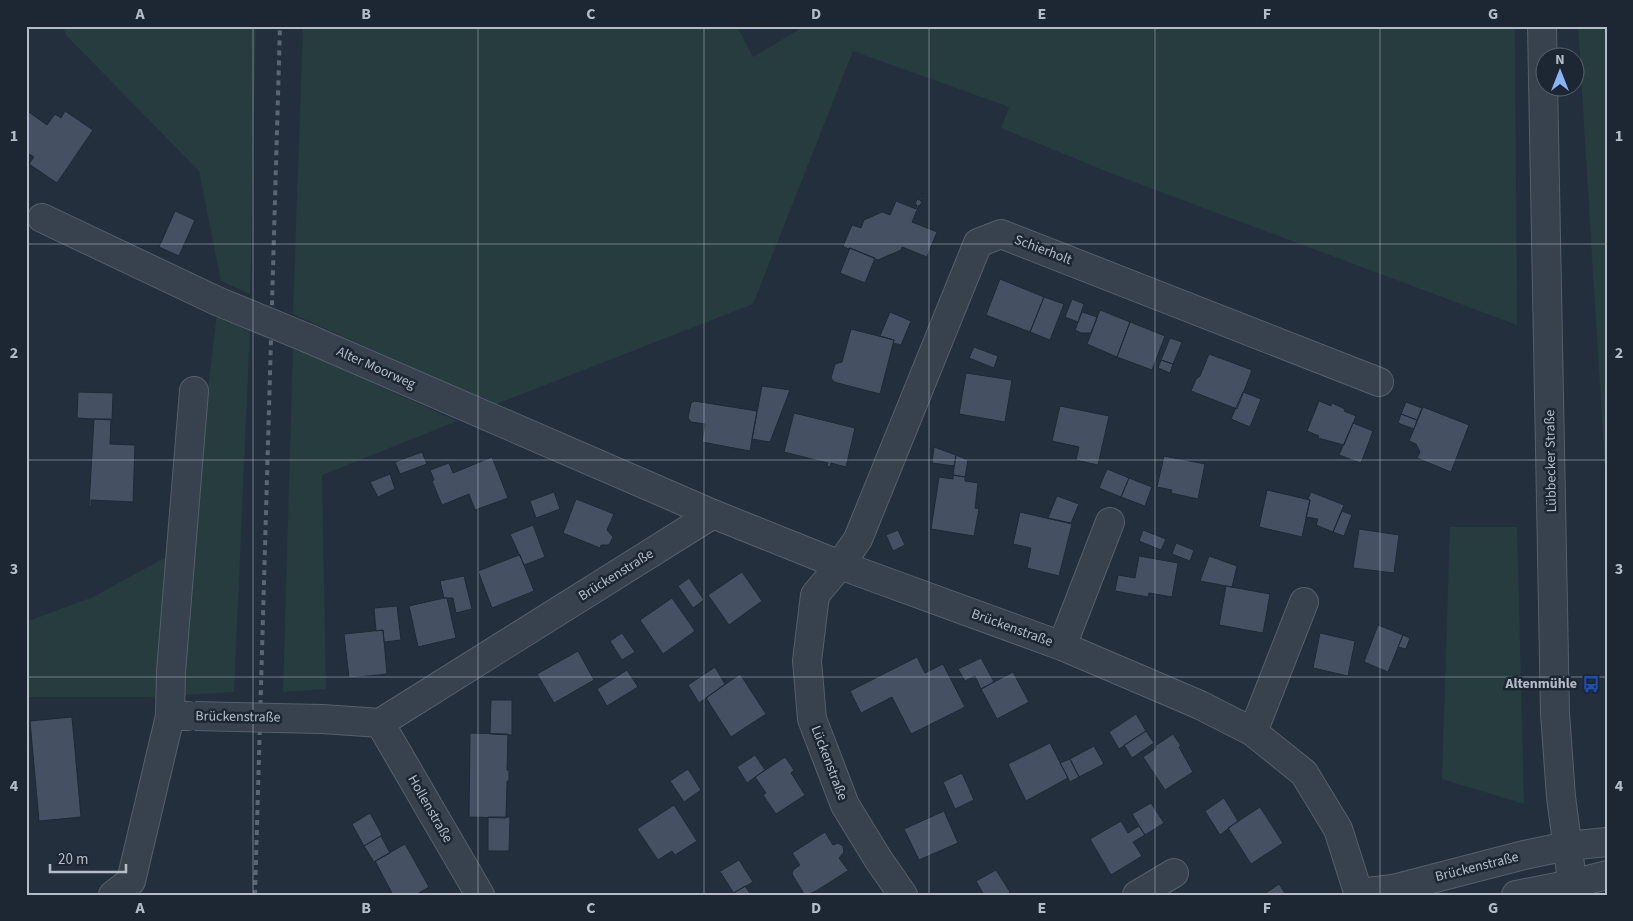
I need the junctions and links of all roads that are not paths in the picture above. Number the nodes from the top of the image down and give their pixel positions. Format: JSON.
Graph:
{"nodes":[{"id":1,"x":1542,"y":26,"type":"edge"},
{"id":2,"x":42,"y":218,"type":"dead end"},
{"id":3,"x":1379,"y":382,"type":"dead end"},
{"id":4,"x":194,"y":391,"type":"dead end"},
{"id":5,"x":713,"y":514,"type":"junction"},
{"id":6,"x":1110,"y":522,"type":"dead end"},
{"id":7,"x":840,"y":565,"type":"junction"},
{"id":8,"x":1304,"y":602,"type":"dead end"},
{"id":9,"x":1062,"y":646,"type":"junction"},
{"id":10,"x":183,"y":716,"type":"junction"},
{"id":11,"x":380,"y":723,"type":"junction"},
{"id":12,"x":1253,"y":732,"type":"junction"},
{"id":13,"x":1607,"y":842,"type":"edge"},
{"id":14,"x":1567,"y":846,"type":"junction"},
{"id":15,"x":1174,"y":873,"type":"dead end"},
{"id":16,"x":1607,"y":875,"type":"edge"},
{"id":17,"x":1573,"y":889,"type":"edge"},
{"id":18,"x":129,"y":890,"type":"edge"},
{"id":19,"x":1359,"y":894,"type":"edge"},
{"id":20,"x":480,"y":895,"type":"edge"},
{"id":21,"x":903,"y":895,"type":"edge"},
{"id":22,"x":1136,"y":895,"type":"edge"},
{"id":23,"x":1516,"y":895,"type":"edge"}],
"edges":[{"from":1,"to":14,"type":"street","name":"Lübbecker Straße"},
{"from":2,"to":5,"type":"street","name":"Alter Moorweg","bridge":true},
{"from":3,"to":7,"type":"street","name":"Schierholt"},
{"from":4,"to":10,"type":"street"},
{"from":5,"to":7,"type":"street","name":"Brückenstraße"},
{"from":5,"to":11,"type":"street","name":"Brückenstraße"},
{"from":6,"to":9,"type":"street","name":"Brückenstraße"},
{"from":7,"to":9,"type":"street","name":"Brückenstraße"},
{"from":7,"to":21,"type":"street","name":"Lückenstraße"},
{"from":8,"to":12,"type":"street"},
{"from":9,"to":12,"type":"street","name":"Brückenstraße"},
{"from":10,"to":11,"type":"street","name":"Brückenstraße","bridge":true},
{"from":10,"to":18,"type":"street"},
{"from":11,"to":20,"type":"street","name":"Hollenstraße"},
{"from":12,"to":19,"type":"street","name":"Brückenstraße"},
{"from":13,"to":14,"type":"street","name":"Brückenstraße"},
{"from":14,"to":17,"type":"street","name":"Lübbecker Straße"},
{"from":14,"to":19,"type":"street","name":"Brückenstraße"},
{"from":15,"to":22,"type":"street"},
{"from":16,"to":17,"type":"street"},
{"from":17,"to":23,"type":"street"}]}
